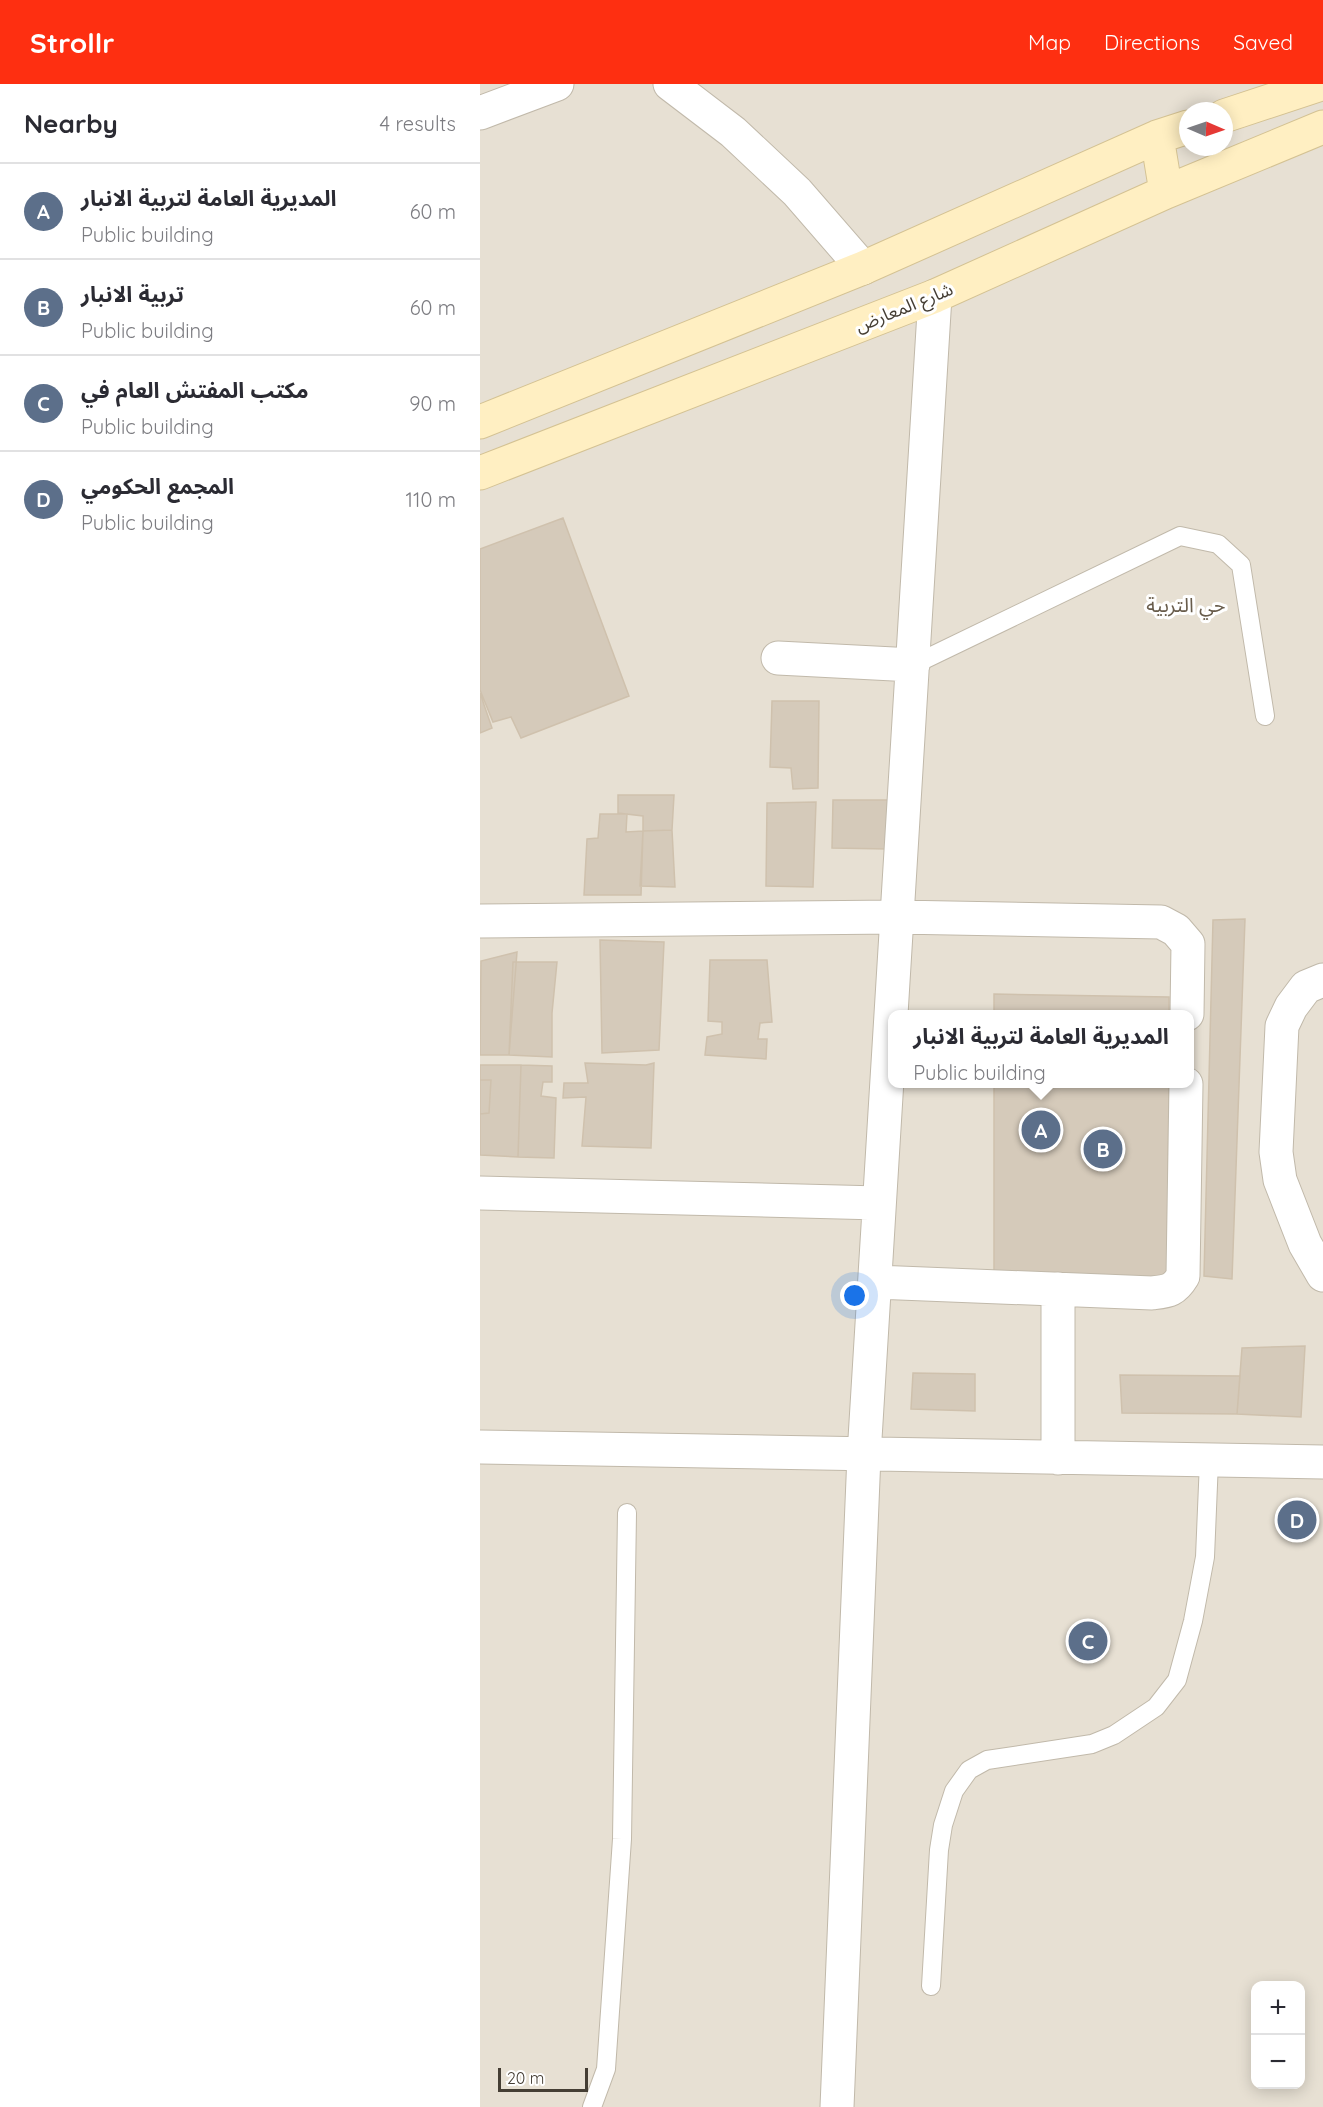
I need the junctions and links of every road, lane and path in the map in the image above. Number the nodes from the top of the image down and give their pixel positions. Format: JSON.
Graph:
{"nodes":[{"id":1,"x":557,"y":84,"type":"edge"},
{"id":2,"x":670,"y":84,"type":"edge"},
{"id":3,"x":1321,"y":84,"type":"edge"},
{"id":4,"x":480,"y":113,"type":"edge"},
{"id":5,"x":1233,"y":113,"type":"edge"},
{"id":6,"x":1323,"y":127,"type":"edge"},
{"id":7,"x":1179,"y":130,"type":"edge"},
{"id":8,"x":1157,"y":137,"type":"junction"},
{"id":9,"x":1166,"y":192,"type":"junction"},
{"id":10,"x":863,"y":268,"type":"junction"},
{"id":11,"x":935,"y":296,"type":"junction"},
{"id":12,"x":480,"y":422,"type":"edge"},
{"id":13,"x":480,"y":473,"type":"edge"},
{"id":14,"x":778,"y":658,"type":"dead end"},
{"id":15,"x":913,"y":665,"type":"junction"},
{"id":16,"x":1265,"y":716,"type":"dead end"},
{"id":17,"x":897,"y":917,"type":"junction"},
{"id":18,"x":480,"y":921,"type":"edge"},
{"id":19,"x":1323,"y":980,"type":"edge"},
{"id":20,"x":891,"y":1010,"type":"edge"},
{"id":21,"x":1187,"y":1010,"type":"edge"},
{"id":22,"x":888,"y":1060,"type":"edge"},
{"id":23,"x":1186,"y":1088,"type":"edge"},
{"id":24,"x":480,"y":1193,"type":"edge"},
{"id":25,"x":879,"y":1203,"type":"junction"},
{"id":26,"x":1323,"y":1275,"type":"edge"},
{"id":27,"x":875,"y":1281,"type":"junction"},
{"id":28,"x":1058,"y":1289,"type":"junction"},
{"id":29,"x":480,"y":1447,"type":"edge"},
{"id":30,"x":864,"y":1455,"type":"junction"},
{"id":31,"x":1058,"y":1458,"type":"junction"},
{"id":32,"x":1209,"y":1461,"type":"junction"},
{"id":33,"x":1323,"y":1462,"type":"edge"},
{"id":34,"x":627,"y":1514,"type":"dead end"},
{"id":35,"x":932,"y":1986,"type":"dead end"},
{"id":36,"x":592,"y":2107,"type":"edge"},
{"id":37,"x":837,"y":2107,"type":"edge"}],
"edges":[{"from":1,"to":4,"type":"street"},
{"from":2,"to":10,"type":"street"},
{"from":3,"to":5,"type":"street"},
{"from":6,"to":9,"type":"street","name":"شارع المعارض"},
{"from":7,"to":8,"type":"street"},
{"from":8,"to":9,"type":"street"},
{"from":8,"to":10,"type":"street"},
{"from":9,"to":11,"type":"street","name":"شارع المعارض"},
{"from":10,"to":12,"type":"street"},
{"from":11,"to":13,"type":"street","name":"شارع المعارض"},
{"from":11,"to":15,"type":"street"},
{"from":14,"to":15,"type":"street"},
{"from":15,"to":16,"type":"lane"},
{"from":15,"to":17,"type":"street"},
{"from":17,"to":18,"type":"street"},
{"from":17,"to":20,"type":"street"},
{"from":17,"to":21,"type":"street"},
{"from":19,"to":26,"type":"street"},
{"from":22,"to":25,"type":"street"},
{"from":23,"to":28,"type":"street"},
{"from":24,"to":25,"type":"street"},
{"from":25,"to":27,"type":"street"},
{"from":27,"to":28,"type":"street"},
{"from":27,"to":30,"type":"street"},
{"from":28,"to":31,"type":"street"},
{"from":29,"to":30,"type":"street"},
{"from":30,"to":31,"type":"street"},
{"from":30,"to":37,"type":"street"},
{"from":31,"to":32,"type":"street"},
{"from":32,"to":33,"type":"street"},
{"from":32,"to":35,"type":"lane"},
{"from":34,"to":36,"type":"lane"}]}
